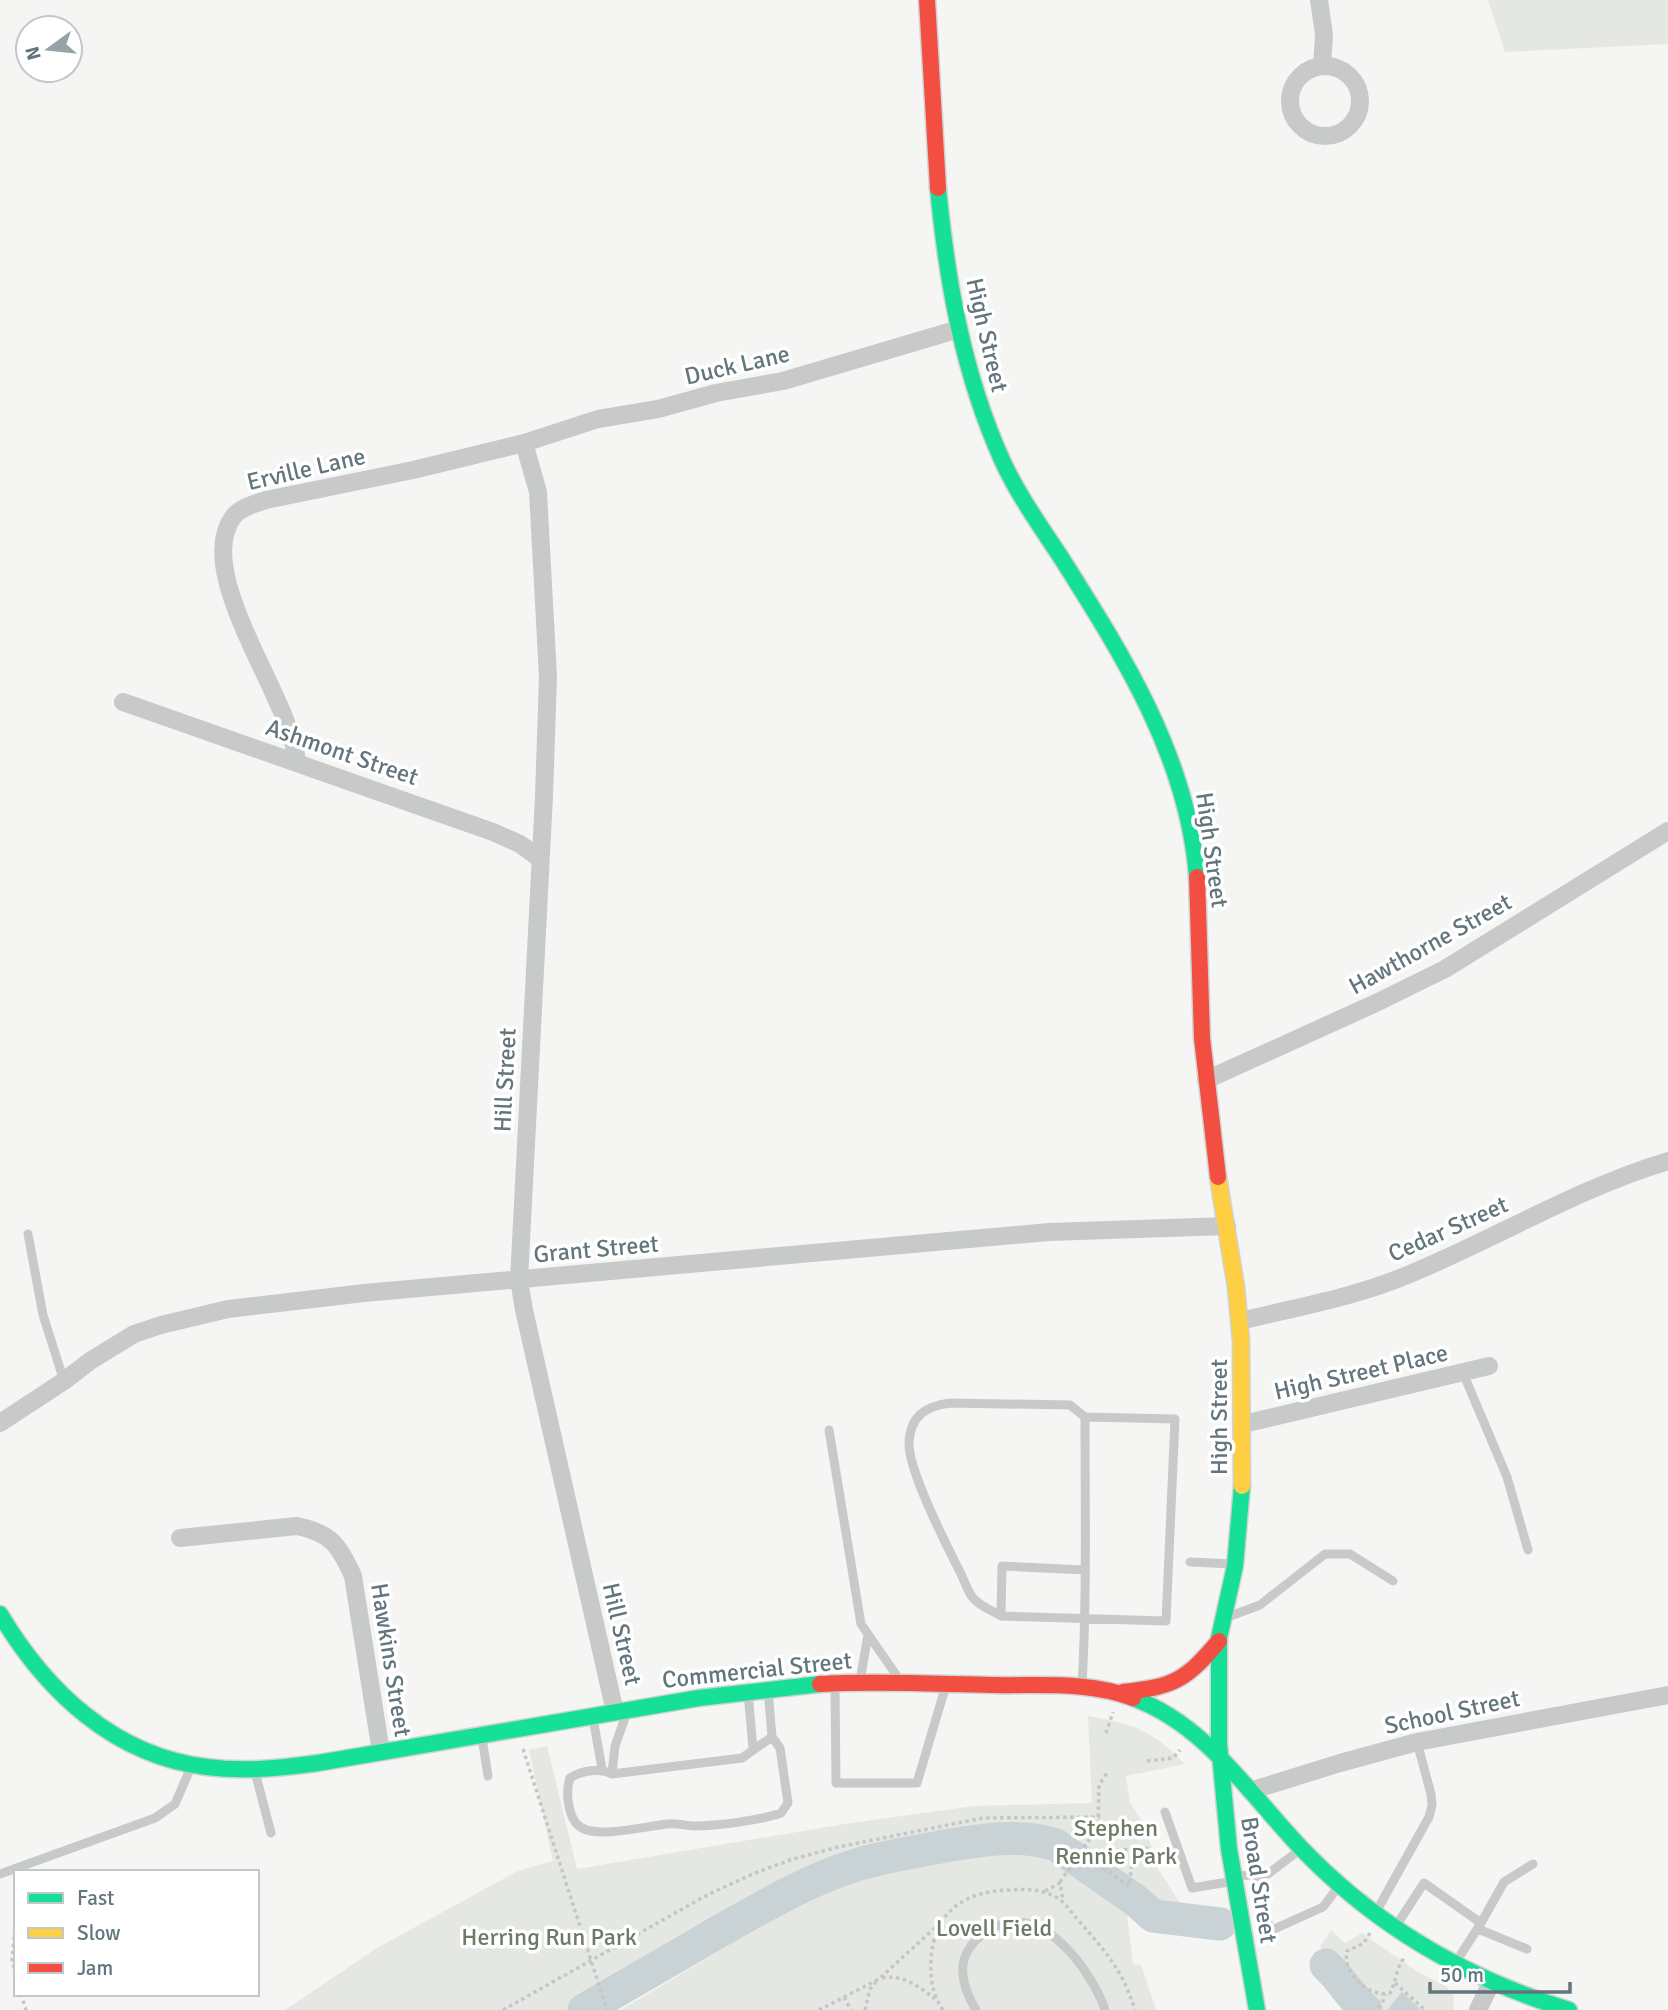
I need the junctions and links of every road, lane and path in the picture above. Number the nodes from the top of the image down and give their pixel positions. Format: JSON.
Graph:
{"nodes":[{"id":1,"x":927,"y":0,"type":"edge"},
{"id":2,"x":1320,"y":0,"type":"edge"},
{"id":3,"x":1322,"y":66,"type":"dead end"},
{"id":4,"x":959,"y":329,"type":"junction"},
{"id":5,"x":524,"y":443,"type":"junction"},
{"id":6,"x":123,"y":702,"type":"dead end"},
{"id":7,"x":297,"y":762,"type":"junction"},
{"id":8,"x":1668,"y":831,"type":"edge"},
{"id":9,"x":540,"y":859,"type":"junction"},
{"id":10,"x":1206,"y":1080,"type":"junction"},
{"id":11,"x":1668,"y":1161,"type":"edge"},
{"id":12,"x":1227,"y":1226,"type":"junction"},
{"id":13,"x":28,"y":1234,"type":"dead end"},
{"id":14,"x":519,"y":1280,"type":"junction"},
{"id":15,"x":1241,"y":1321,"type":"junction"},
{"id":16,"x":1489,"y":1366,"type":"dead end"},
{"id":17,"x":1464,"y":1373,"type":"junction"},
{"id":18,"x":64,"y":1381,"type":"junction"},
{"id":19,"x":1085,"y":1417,"type":"junction"},
{"id":20,"x":0,"y":1423,"type":"edge"},
{"id":21,"x":1243,"y":1424,"type":"junction"},
{"id":22,"x":829,"y":1430,"type":"dead end"},
{"id":23,"x":180,"y":1538,"type":"dead end"},
{"id":24,"x":1528,"y":1550,"type":"dead end"},
{"id":25,"x":1190,"y":1562,"type":"dead end"},
{"id":26,"x":1235,"y":1564,"type":"junction"},
{"id":27,"x":1085,"y":1570,"type":"junction"},
{"id":28,"x":1393,"y":1581,"type":"dead end"},
{"id":29,"x":0,"y":1614,"type":"edge"},
{"id":30,"x":1001,"y":1616,"type":"junction"},
{"id":31,"x":1085,"y":1619,"type":"junction"},
{"id":32,"x":1223,"y":1619,"type":"junction"},
{"id":33,"x":868,"y":1635,"type":"junction"},
{"id":34,"x":1219,"y":1641,"type":"junction"},
{"id":35,"x":859,"y":1683,"type":"junction"},
{"id":36,"x":902,"y":1683,"type":"junction"},
{"id":37,"x":835,"y":1684,"type":"junction"},
{"id":38,"x":946,"y":1684,"type":"junction"},
{"id":39,"x":768,"y":1688,"type":"junction"},
{"id":40,"x":1082,"y":1688,"type":"junction"},
{"id":41,"x":748,"y":1690,"type":"junction"},
{"id":42,"x":1119,"y":1692,"type":"junction"},
{"id":43,"x":1668,"y":1695,"type":"edge"},
{"id":44,"x":622,"y":1711,"type":"junction"},
{"id":45,"x":593,"y":1716,"type":"junction"},
{"id":46,"x":1187,"y":1728,"type":"junction"},
{"id":47,"x":517,"y":1730,"type":"junction"},
{"id":48,"x":482,"y":1736,"type":"junction"},
{"id":49,"x":772,"y":1737,"type":"junction"},
{"id":50,"x":1417,"y":1742,"type":"junction"},
{"id":51,"x":753,"y":1749,"type":"junction"},
{"id":52,"x":381,"y":1752,"type":"junction"},
{"id":53,"x":1219,"y":1758,"type":"junction"},
{"id":54,"x":1147,"y":1760,"type":"dead end"},
{"id":55,"x":191,"y":1765,"type":"junction"},
{"id":56,"x":603,"y":1769,"type":"junction"},
{"id":57,"x":255,"y":1771,"type":"junction"},
{"id":58,"x":1107,"y":1773,"type":"dead end"},
{"id":59,"x":612,"y":1774,"type":"junction"},
{"id":60,"x":488,"y":1776,"type":"dead end"},
{"id":61,"x":1250,"y":1791,"type":"junction"},
{"id":62,"x":1165,"y":1812,"type":"dead end"},
{"id":63,"x":1100,"y":1817,"type":"junction"},
{"id":64,"x":271,"y":1833,"type":"dead end"},
{"id":65,"x":1152,"y":1848,"type":"dead end"},
{"id":66,"x":1302,"y":1848,"type":"junction"},
{"id":67,"x":1134,"y":1851,"type":"junction"},
{"id":68,"x":1080,"y":1852,"type":"junction"},
{"id":69,"x":1533,"y":1864,"type":"dead end"},
{"id":70,"x":0,"y":1874,"type":"edge"},
{"id":71,"x":1257,"y":1875,"type":"junction"},
{"id":72,"x":1235,"y":1879,"type":"junction"},
{"id":73,"x":1060,"y":1882,"type":"dead end"},
{"id":74,"x":1340,"y":1885,"type":"junction"},
{"id":75,"x":1044,"y":1892,"type":"dead end"},
{"id":76,"x":1063,"y":1902,"type":"dead end"},
{"id":77,"x":1378,"y":1915,"type":"junction"},
{"id":78,"x":940,"y":1923,"type":"dead end"},
{"id":79,"x":1480,"y":1926,"type":"junction"},
{"id":80,"x":1396,"y":1927,"type":"junction"},
{"id":81,"x":14,"y":1938,"type":"edge"},
{"id":82,"x":1527,"y":1949,"type":"dead end"},
{"id":83,"x":591,"y":1961,"type":"junction"},
{"id":84,"x":1402,"y":1961,"type":"dead end"},
{"id":85,"x":1455,"y":1964,"type":"junction"},
{"id":86,"x":14,"y":1968,"type":"edge"},
{"id":87,"x":879,"y":1979,"type":"junction"},
{"id":88,"x":1395,"y":1983,"type":"junction"},
{"id":89,"x":1491,"y":1983,"type":"junction"},
{"id":90,"x":1385,"y":1994,"type":"junction"},
{"id":91,"x":844,"y":1997,"type":"junction"},
{"id":92,"x":936,"y":2000,"type":"dead end"},
{"id":93,"x":1378,"y":2008,"type":"dead end"},
{"id":94,"x":1478,"y":2009,"type":"edge"},
{"id":95,"x":503,"y":2010,"type":"edge"},
{"id":96,"x":607,"y":2010,"type":"edge"},
{"id":97,"x":819,"y":2010,"type":"edge"},
{"id":98,"x":851,"y":2010,"type":"edge"},
{"id":99,"x":865,"y":2010,"type":"edge"},
{"id":100,"x":976,"y":2010,"type":"edge"},
{"id":101,"x":1105,"y":2010,"type":"edge"},
{"id":102,"x":1258,"y":2010,"type":"edge"},
{"id":103,"x":1425,"y":2010,"type":"edge"},
{"id":104,"x":1569,"y":2010,"type":"edge"}],
"edges":[{"from":1,"to":4,"type":"main road","name":"High Street"},
{"from":2,"to":3,"type":"street"},
{"from":4,"to":5,"type":"street","name":"Duck Lane"},
{"from":4,"to":10,"type":"main road","name":"High Street"},
{"from":5,"to":7,"type":"street","name":"Erville Lane"},
{"from":5,"to":9,"type":"street","name":"Hill Street"},
{"from":6,"to":7,"type":"street","name":"Ashmont Street"},
{"from":7,"to":9,"type":"street","name":"Ashmont Street"},
{"from":8,"to":10,"type":"street","name":"Hawthorne Street"},
{"from":9,"to":14,"type":"street","name":"Hill Street"},
{"from":10,"to":12,"type":"main road","name":"High Street"},
{"from":11,"to":15,"type":"street","name":"Cedar Street"},
{"from":12,"to":14,"type":"street","name":"Grant Street"},
{"from":12,"to":15,"type":"main road","name":"High Street"},
{"from":13,"to":18,"type":"lane"},
{"from":14,"to":18,"type":"street","name":"Grant Street"},
{"from":14,"to":44,"type":"street","name":"Hill Street"},
{"from":15,"to":21,"type":"main road","name":"High Street"},
{"from":16,"to":17,"type":"street","name":"High Street Place"},
{"from":17,"to":21,"type":"street","name":"High Street Place"},
{"from":17,"to":24,"type":"lane"},
{"from":18,"to":20,"type":"street","name":"Grant Street"},
{"from":19,"to":27,"type":"lane"},
{"from":19,"to":30,"type":"lane"},
{"from":19,"to":31,"type":"lane"},
{"from":21,"to":26,"type":"main road","name":"High Street"},
{"from":22,"to":33,"type":"lane"},
{"from":23,"to":52,"type":"street","name":"Hawkins Street"},
{"from":25,"to":26,"type":"lane"},
{"from":26,"to":32,"type":"main road","name":"High Street"},
{"from":27,"to":30,"type":"lane"},
{"from":27,"to":31,"type":"lane"},
{"from":28,"to":32,"type":"lane"},
{"from":29,"to":55,"type":"main road","name":"Commercial Street"},
{"from":30,"to":31,"type":"lane"},
{"from":31,"to":40,"type":"lane"},
{"from":32,"to":34,"type":"main road","name":"High Street"},
{"from":33,"to":35,"type":"lane"},
{"from":33,"to":36,"type":"lane"},
{"from":34,"to":42,"type":"main road"},
{"from":34,"to":53,"type":"main road","name":"High Street"},
{"from":35,"to":36,"type":"main road","name":"Commercial Street"},
{"from":35,"to":37,"type":"main road","name":"Commercial Street"},
{"from":36,"to":38,"type":"main road","name":"Commercial Street"},
{"from":37,"to":38,"type":"lane"},
{"from":37,"to":39,"type":"main road","name":"Commercial Street"},
{"from":38,"to":40,"type":"main road","name":"Commercial Street"},
{"from":39,"to":41,"type":"main road","name":"Commercial Street"},
{"from":39,"to":49,"type":"lane"},
{"from":40,"to":42,"type":"main road","name":"Commercial Street"},
{"from":41,"to":44,"type":"main road","name":"Commercial Street"},
{"from":41,"to":51,"type":"lane"},
{"from":42,"to":46,"type":"main road","name":"Commercial Street"},
{"from":43,"to":50,"type":"street","name":"School Street"},
{"from":44,"to":45,"type":"main road","name":"Commercial Street"},
{"from":44,"to":59,"type":"lane"},
{"from":45,"to":47,"type":"main road","name":"Commercial Street"},
{"from":45,"to":56,"type":"lane"},
{"from":46,"to":53,"type":"main road","name":"Commercial Street"},
{"from":46,"to":54,"type":"path"},
{"from":47,"to":48,"type":"main road","name":"Commercial Street"},
{"from":47,"to":83,"type":"path"},
{"from":48,"to":52,"type":"main road","name":"Commercial Street"},
{"from":48,"to":60,"type":"lane"},
{"from":49,"to":51,"type":"lane"},
{"from":49,"to":56,"type":"lane"},
{"from":50,"to":61,"type":"street","name":"School Street"},
{"from":50,"to":77,"type":"lane"},
{"from":51,"to":59,"type":"lane"},
{"from":52,"to":57,"type":"main road","name":"Commercial Street"},
{"from":53,"to":61,"type":"main road","name":"Commercial Street"},
{"from":53,"to":72,"type":"main road","name":"Broad Street"},
{"from":55,"to":57,"type":"main road","name":"Commercial Street"},
{"from":55,"to":70,"type":"lane"},
{"from":56,"to":59,"type":"lane"},
{"from":57,"to":64,"type":"lane"},
{"from":58,"to":63,"type":"path"},
{"from":61,"to":66,"type":"main road","name":"Commercial Street"},
{"from":62,"to":72,"type":"lane"},
{"from":63,"to":68,"type":"path"},
{"from":63,"to":83,"type":"path"},
{"from":65,"to":67,"type":"path"},
{"from":66,"to":71,"type":"lane"},
{"from":66,"to":74,"type":"main road","name":"Commercial Street"},
{"from":67,"to":68,"type":"path"},
{"from":67,"to":68,"type":"path"},
{"from":68,"to":73,"type":"path"},
{"from":69,"to":79,"type":"lane"},
{"from":71,"to":72,"type":"lane"},
{"from":71,"to":74,"type":"lane"},
{"from":72,"to":102,"type":"main road","name":"Broad Street"},
{"from":74,"to":77,"type":"main road","name":"Commercial Street"},
{"from":75,"to":76,"type":"path"},
{"from":77,"to":80,"type":"main road","name":"Commercial Street"},
{"from":77,"to":90,"type":"path"},
{"from":78,"to":87,"type":"path"},
{"from":79,"to":80,"type":"lane"},
{"from":79,"to":82,"type":"lane"},
{"from":79,"to":85,"type":"lane"},
{"from":80,"to":85,"type":"main road","name":"Commercial Street"},
{"from":81,"to":86,"type":"path"},
{"from":83,"to":95,"type":"path"},
{"from":83,"to":96,"type":"path"},
{"from":84,"to":88,"type":"path"},
{"from":85,"to":89,"type":"main road","name":"Commercial Street"},
{"from":87,"to":91,"type":"path"},
{"from":87,"to":92,"type":"path"},
{"from":87,"to":99,"type":"path"},
{"from":88,"to":90,"type":"path"},
{"from":88,"to":103,"type":"path"},
{"from":89,"to":94,"type":"street"},
{"from":89,"to":104,"type":"main road","name":"Commercial Street"},
{"from":90,"to":93,"type":"path"},
{"from":91,"to":97,"type":"path"},
{"from":91,"to":98,"type":"path"},
{"from":100,"to":101,"type":"lane"}]}
